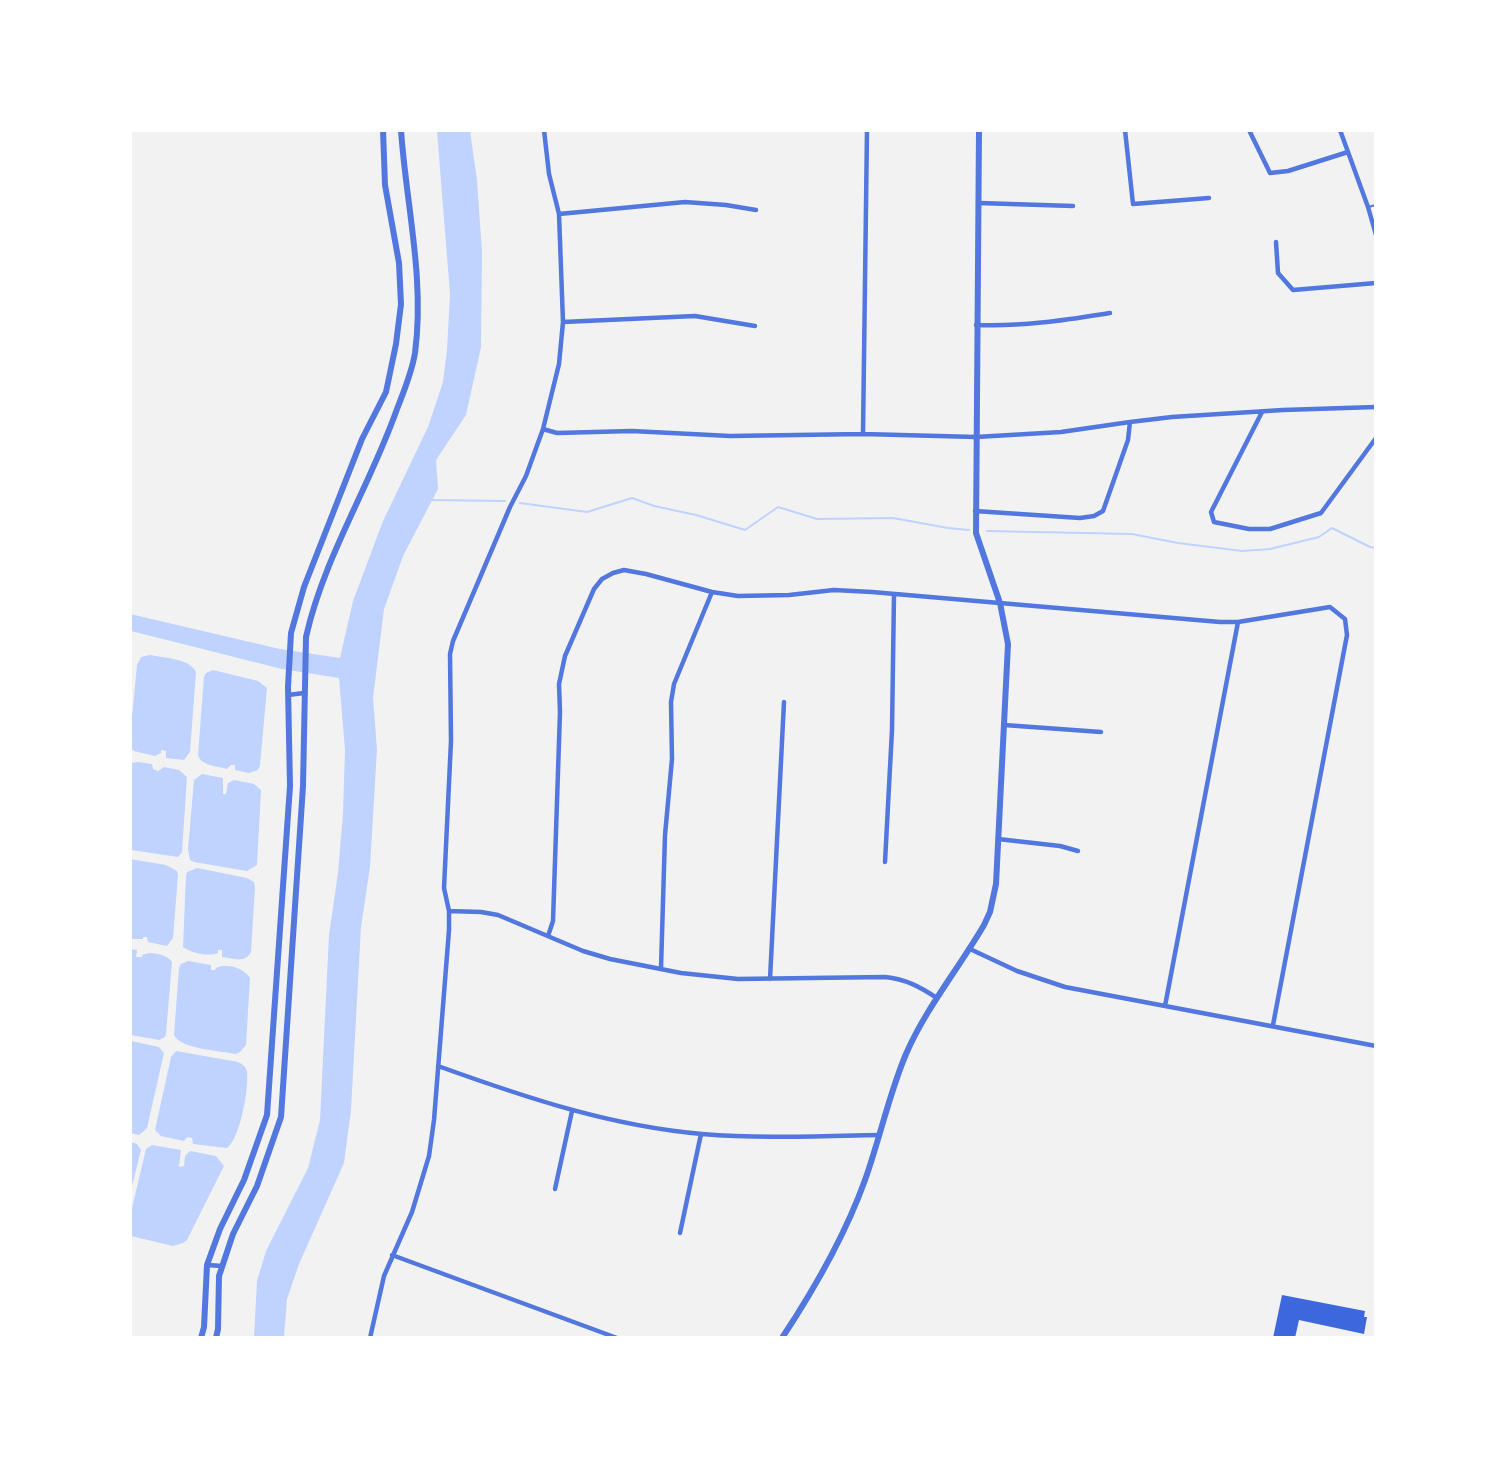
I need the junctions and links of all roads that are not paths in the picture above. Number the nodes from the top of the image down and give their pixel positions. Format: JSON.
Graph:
{"nodes":[{"id":1,"x":383,"y":130,"type":"edge"},
{"id":2,"x":401,"y":130,"type":"edge"},
{"id":3,"x":544,"y":130,"type":"edge"},
{"id":4,"x":867,"y":130,"type":"edge"},
{"id":5,"x":979,"y":130,"type":"edge"},
{"id":6,"x":1125,"y":130,"type":"edge"},
{"id":7,"x":1249,"y":130,"type":"edge"},
{"id":8,"x":1340,"y":130,"type":"edge"},
{"id":9,"x":1348,"y":152,"type":"junction"},
{"id":10,"x":1209,"y":198,"type":"dead end"},
{"id":11,"x":979,"y":203,"type":"junction"},
{"id":12,"x":1376,"y":205,"type":"edge"},
{"id":13,"x":1073,"y":206,"type":"dead end"},
{"id":14,"x":1368,"y":207,"type":"junction"},
{"id":15,"x":756,"y":210,"type":"dead end"},
{"id":16,"x":559,"y":214,"type":"junction"},
{"id":17,"x":1376,"y":235,"type":"edge"},
{"id":18,"x":1276,"y":242,"type":"dead end"},
{"id":19,"x":1376,"y":283,"type":"edge"},
{"id":20,"x":1110,"y":313,"type":"dead end"},
{"id":21,"x":563,"y":322,"type":"junction"},
{"id":22,"x":976,"y":325,"type":"junction"},
{"id":23,"x":755,"y":326,"type":"dead end"},
{"id":24,"x":1376,"y":407,"type":"edge"},
{"id":25,"x":1262,"y":412,"type":"junction"},
{"id":26,"x":1130,"y":422,"type":"junction"},
{"id":27,"x":543,"y":429,"type":"junction"},
{"id":28,"x":863,"y":434,"type":"junction"},
{"id":29,"x":976,"y":437,"type":"junction"},
{"id":30,"x":1376,"y":438,"type":"edge"},
{"id":31,"x":975,"y":511,"type":"junction"},
{"id":32,"x":712,"y":592,"type":"junction"},
{"id":33,"x":894,"y":594,"type":"junction"},
{"id":34,"x":1000,"y":603,"type":"junction"},
{"id":35,"x":1238,"y":622,"type":"junction"},
{"id":36,"x":304,"y":691,"type":"junction"},
{"id":37,"x":288,"y":695,"type":"junction"},
{"id":38,"x":784,"y":702,"type":"dead end"},
{"id":39,"x":1004,"y":725,"type":"junction"},
{"id":40,"x":1101,"y":732,"type":"dead end"},
{"id":41,"x":998,"y":838,"type":"junction"},
{"id":42,"x":1078,"y":851,"type":"dead end"},
{"id":43,"x":885,"y":862,"type":"dead end"},
{"id":44,"x":449,"y":911,"type":"junction"},
{"id":45,"x":548,"y":936,"type":"junction"},
{"id":46,"x":970,"y":949,"type":"junction"},
{"id":47,"x":661,"y":968,"type":"junction"},
{"id":48,"x":770,"y":979,"type":"junction"},
{"id":49,"x":938,"y":998,"type":"junction"},
{"id":50,"x":1165,"y":1006,"type":"junction"},
{"id":51,"x":1272,"y":1025,"type":"junction"},
{"id":52,"x":1376,"y":1046,"type":"edge"},
{"id":53,"x":438,"y":1066,"type":"junction"},
{"id":54,"x":572,"y":1111,"type":"junction"},
{"id":55,"x":701,"y":1134,"type":"junction"},
{"id":56,"x":880,"y":1135,"type":"junction"},
{"id":57,"x":555,"y":1188,"type":"dead end"},
{"id":58,"x":680,"y":1233,"type":"dead end"},
{"id":59,"x":392,"y":1255,"type":"junction"},
{"id":60,"x":207,"y":1265,"type":"junction"},
{"id":61,"x":222,"y":1266,"type":"junction"},
{"id":62,"x":201,"y":1338,"type":"edge"},
{"id":63,"x":216,"y":1338,"type":"edge"},
{"id":64,"x":369,"y":1338,"type":"edge"},
{"id":65,"x":618,"y":1338,"type":"edge"},
{"id":66,"x":782,"y":1338,"type":"edge"}],
"edges":[{"from":1,"to":37,"type":"street"},
{"from":2,"to":36,"type":"street"},
{"from":3,"to":16,"type":"street"},
{"from":4,"to":28,"type":"street"},
{"from":5,"to":11,"type":"street"},
{"from":6,"to":10,"type":"street"},
{"from":7,"to":9,"type":"street"},
{"from":8,"to":9,"type":"street"},
{"from":9,"to":14,"type":"street"},
{"from":11,"to":13,"type":"street"},
{"from":11,"to":22,"type":"street"},
{"from":12,"to":14,"type":"lane"},
{"from":14,"to":17,"type":"street"},
{"from":15,"to":16,"type":"street"},
{"from":16,"to":21,"type":"street"},
{"from":18,"to":19,"type":"street"},
{"from":20,"to":22,"type":"street"},
{"from":21,"to":23,"type":"street"},
{"from":21,"to":27,"type":"street"},
{"from":22,"to":29,"type":"street"},
{"from":24,"to":25,"type":"street"},
{"from":25,"to":26,"type":"street"},
{"from":25,"to":30,"type":"street"},
{"from":26,"to":29,"type":"street"},
{"from":26,"to":31,"type":"street"},
{"from":27,"to":28,"type":"street"},
{"from":27,"to":44,"type":"street"},
{"from":28,"to":29,"type":"street"},
{"from":29,"to":31,"type":"street"},
{"from":31,"to":34,"type":"street"},
{"from":32,"to":33,"type":"street"},
{"from":32,"to":45,"type":"street"},
{"from":32,"to":47,"type":"street"},
{"from":33,"to":34,"type":"street"},
{"from":33,"to":43,"type":"street"},
{"from":34,"to":35,"type":"street"},
{"from":34,"to":39,"type":"street"},
{"from":35,"to":50,"type":"street"},
{"from":35,"to":51,"type":"street"},
{"from":36,"to":37,"type":"street"},
{"from":36,"to":61,"type":"street"},
{"from":37,"to":60,"type":"street"},
{"from":38,"to":48,"type":"street"},
{"from":39,"to":40,"type":"street"},
{"from":39,"to":41,"type":"street"},
{"from":41,"to":42,"type":"street"},
{"from":41,"to":46,"type":"street"},
{"from":44,"to":45,"type":"street"},
{"from":44,"to":53,"type":"street"},
{"from":45,"to":47,"type":"street"},
{"from":46,"to":49,"type":"street"},
{"from":46,"to":50,"type":"street"},
{"from":47,"to":48,"type":"street"},
{"from":48,"to":49,"type":"street"},
{"from":49,"to":56,"type":"street"},
{"from":50,"to":51,"type":"street"},
{"from":51,"to":52,"type":"street"},
{"from":53,"to":54,"type":"street"},
{"from":53,"to":59,"type":"street"},
{"from":54,"to":55,"type":"street"},
{"from":54,"to":57,"type":"street"},
{"from":55,"to":56,"type":"street"},
{"from":55,"to":58,"type":"street"},
{"from":56,"to":66,"type":"street"},
{"from":59,"to":64,"type":"street"},
{"from":59,"to":65,"type":"street"},
{"from":60,"to":61,"type":"street"},
{"from":60,"to":62,"type":"street"},
{"from":61,"to":63,"type":"street"}]}
